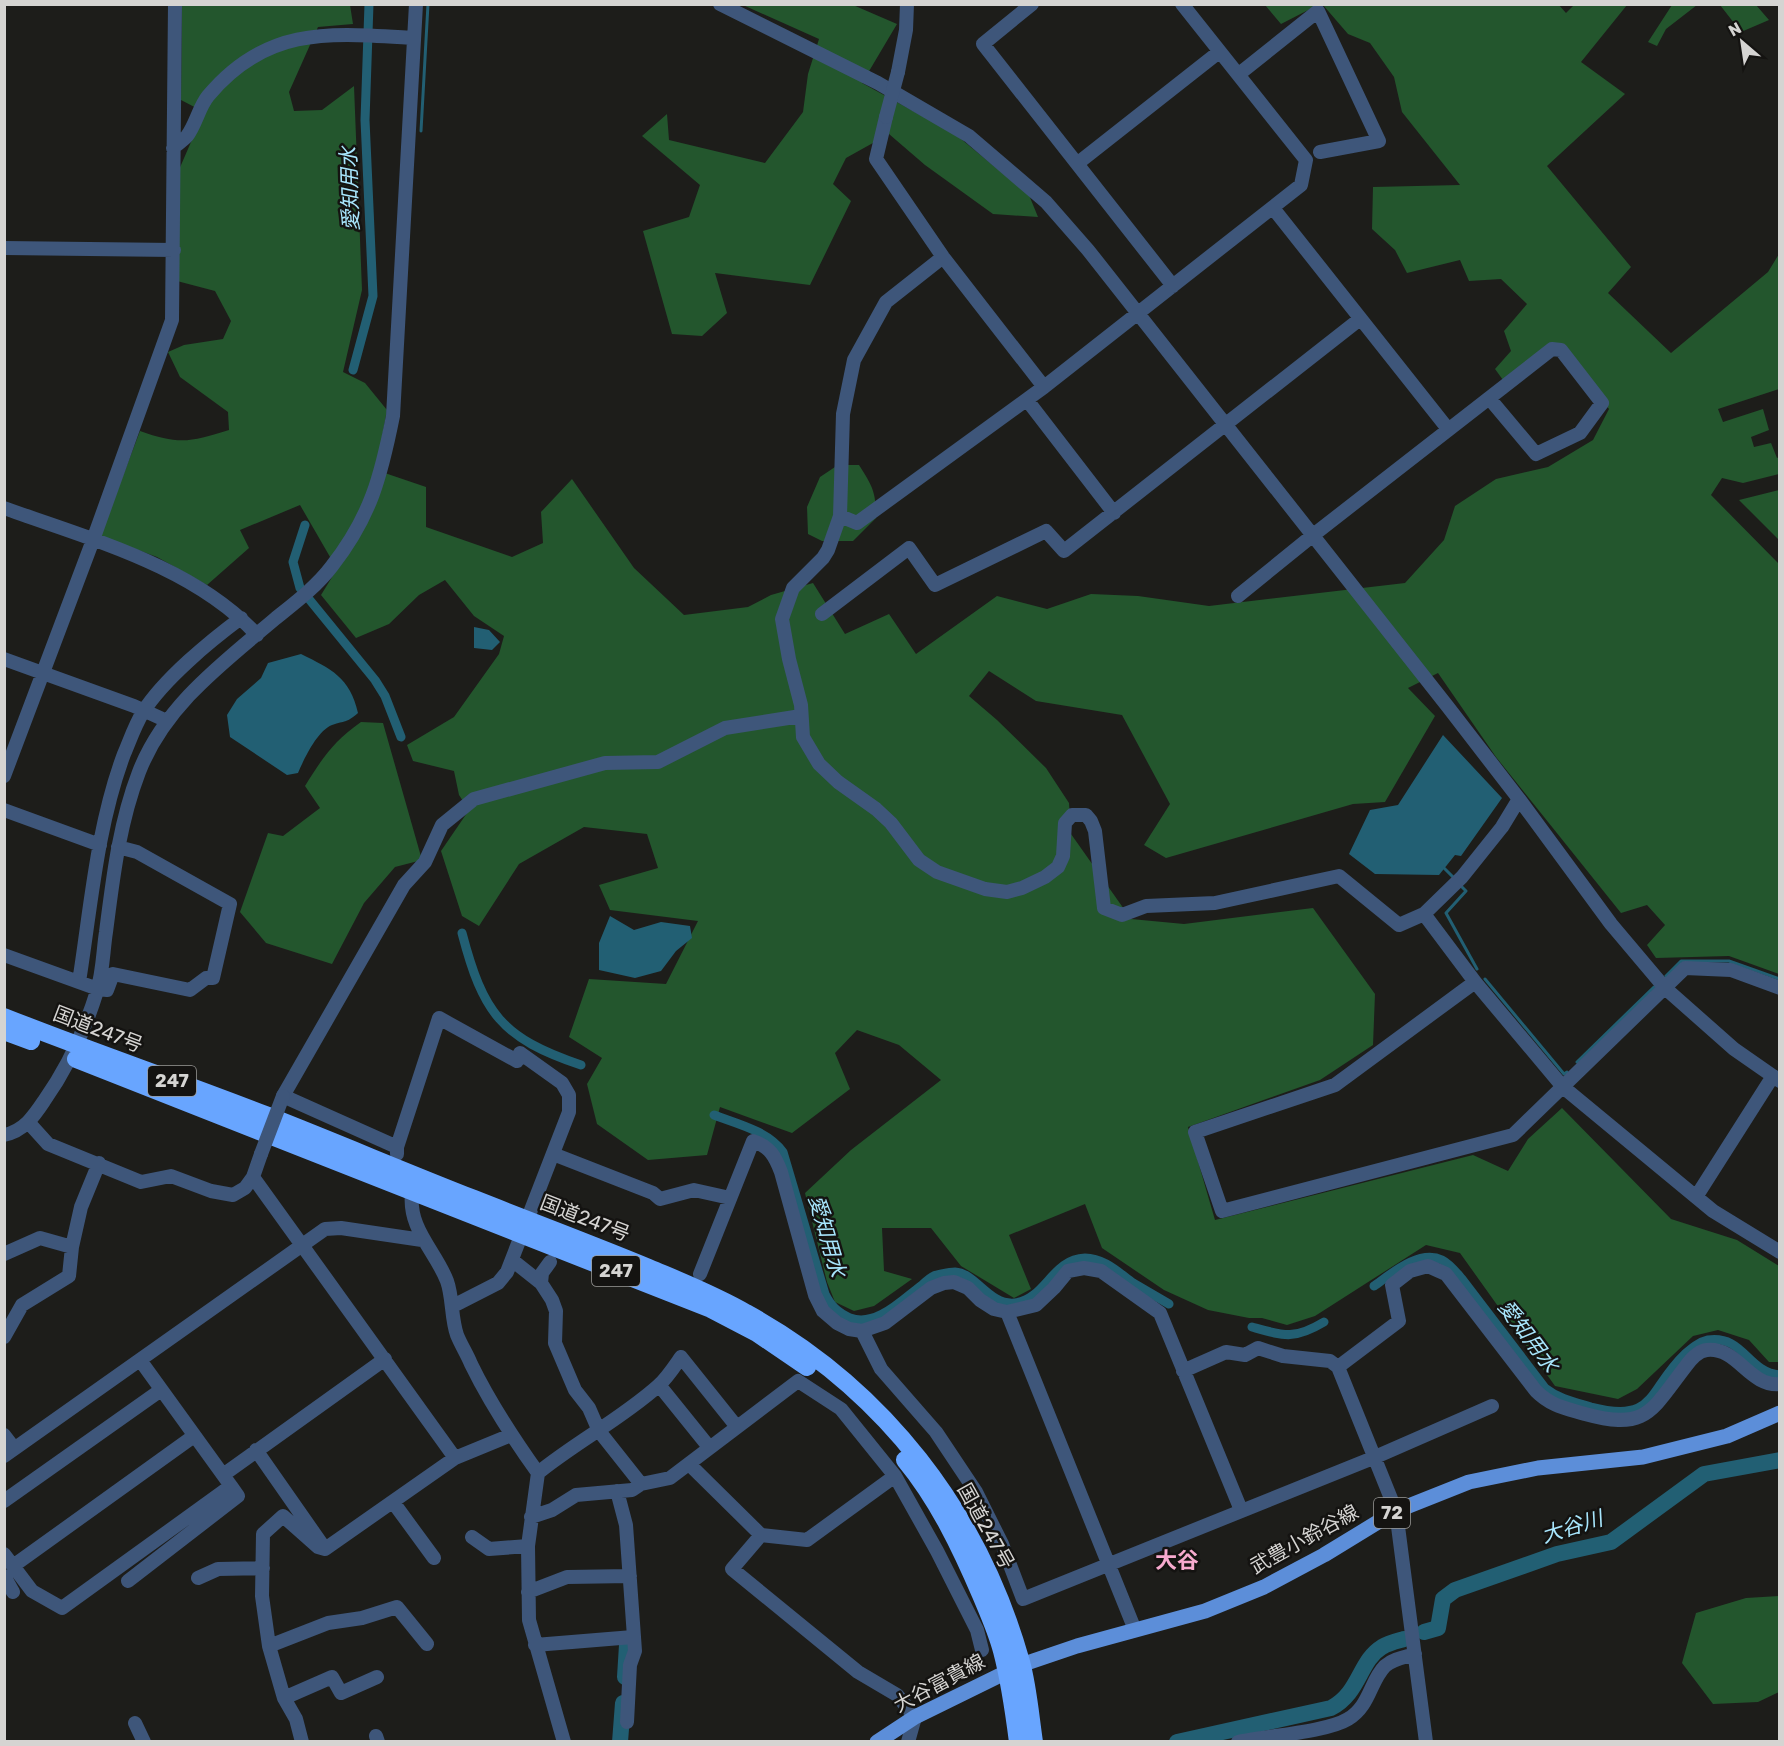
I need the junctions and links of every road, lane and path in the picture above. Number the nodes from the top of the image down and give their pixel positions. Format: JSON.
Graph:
{"nodes":[{"id":1,"x":175,"y":4,"type":"edge"},
{"id":2,"x":416,"y":4,"type":"edge"},
{"id":3,"x":720,"y":4,"type":"edge"},
{"id":4,"x":907,"y":4,"type":"edge"},
{"id":5,"x":1032,"y":4,"type":"edge"},
{"id":6,"x":1182,"y":4,"type":"edge"},
{"id":7,"x":414,"y":38,"type":"junction"},
{"id":8,"x":1220,"y":52,"type":"junction"},
{"id":9,"x":1239,"y":74,"type":"junction"},
{"id":10,"x":173,"y":148,"type":"junction"},
{"id":11,"x":1320,"y":152,"type":"dead end"},
{"id":12,"x":1078,"y":163,"type":"junction"},
{"id":13,"x":1273,"y":208,"type":"junction"},
{"id":14,"x":4,"y":248,"type":"edge"},
{"id":15,"x":174,"y":250,"type":"junction"},
{"id":16,"x":942,"y":257,"type":"junction"},
{"id":17,"x":1173,"y":286,"type":"junction"},
{"id":18,"x":1137,"y":313,"type":"junction"},
{"id":19,"x":1360,"y":319,"type":"junction"},
{"id":20,"x":1044,"y":387,"type":"junction"},
{"id":21,"x":1489,"y":398,"type":"junction"},
{"id":22,"x":1027,"y":400,"type":"junction"},
{"id":23,"x":1224,"y":424,"type":"junction"},
{"id":24,"x":1448,"y":429,"type":"junction"},
{"id":25,"x":4,"y":508,"type":"edge"},
{"id":26,"x":1114,"y":513,"type":"junction"},
{"id":27,"x":840,"y":516,"type":"junction"},
{"id":28,"x":1312,"y":536,"type":"junction"},
{"id":29,"x":93,"y":540,"type":"junction"},
{"id":30,"x":1238,"y":596,"type":"dead end"},
{"id":31,"x":822,"y":614,"type":"dead end"},
{"id":32,"x":241,"y":618,"type":"junction"},
{"id":33,"x":257,"y":635,"type":"junction"},
{"id":34,"x":4,"y":659,"type":"edge"},
{"id":35,"x":43,"y":673,"type":"junction"},
{"id":36,"x":144,"y":710,"type":"junction"},
{"id":37,"x":801,"y":716,"type":"junction"},
{"id":38,"x":167,"y":721,"type":"junction"},
{"id":39,"x":4,"y":776,"type":"edge"},
{"id":40,"x":1519,"y":799,"type":"junction"},
{"id":41,"x":4,"y":810,"type":"edge"},
{"id":42,"x":100,"y":845,"type":"junction"},
{"id":43,"x":118,"y":847,"type":"junction"},
{"id":44,"x":1424,"y":914,"type":"junction"},
{"id":45,"x":4,"y":955,"type":"edge"},
{"id":46,"x":79,"y":982,"type":"junction"},
{"id":47,"x":1475,"y":982,"type":"junction"},
{"id":48,"x":1665,"y":988,"type":"junction"},
{"id":49,"x":1779,"y":988,"type":"edge"},
{"id":50,"x":98,"y":989,"type":"junction"},
{"id":51,"x":4,"y":1017,"type":"edge"},
{"id":52,"x":4,"y":1031,"type":"edge"},
{"id":53,"x":73,"y":1051,"type":"junction"},
{"id":54,"x":1776,"y":1079,"type":"edge"},
{"id":55,"x":1563,"y":1087,"type":"junction"},
{"id":56,"x":283,"y":1096,"type":"junction"},
{"id":57,"x":29,"y":1123,"type":"junction"},
{"id":58,"x":4,"y":1135,"type":"edge"},
{"id":59,"x":397,"y":1147,"type":"junction"},
{"id":60,"x":553,"y":1154,"type":"junction"},
{"id":61,"x":99,"y":1163,"type":"junction"},
{"id":62,"x":398,"y":1169,"type":"junction"},
{"id":63,"x":253,"y":1177,"type":"junction"},
{"id":64,"x":412,"y":1193,"type":"junction"},
{"id":65,"x":1696,"y":1197,"type":"junction"},
{"id":66,"x":730,"y":1198,"type":"junction"},
{"id":67,"x":525,"y":1227,"type":"junction"},
{"id":68,"x":422,"y":1240,"type":"junction"},
{"id":69,"x":303,"y":1244,"type":"junction"},
{"id":70,"x":72,"y":1247,"type":"junction"},
{"id":71,"x":1779,"y":1252,"type":"edge"},
{"id":72,"x":4,"y":1254,"type":"edge"},
{"id":73,"x":512,"y":1260,"type":"junction"},
{"id":74,"x":549,"y":1262,"type":"dead end"},
{"id":75,"x":700,"y":1274,"type":"dead end"},
{"id":76,"x":541,"y":1283,"type":"junction"},
{"id":77,"x":453,"y":1306,"type":"junction"},
{"id":78,"x":1007,"y":1312,"type":"junction"},
{"id":79,"x":862,"y":1331,"type":"junction"},
{"id":80,"x":4,"y":1337,"type":"edge"},
{"id":81,"x":385,"y":1359,"type":"junction"},
{"id":82,"x":140,"y":1360,"type":"junction"},
{"id":83,"x":1338,"y":1367,"type":"junction"},
{"id":84,"x":1183,"y":1371,"type":"junction"},
{"id":85,"x":1779,"y":1384,"type":"edge"},
{"id":86,"x":659,"y":1385,"type":"junction"},
{"id":87,"x":161,"y":1390,"type":"junction"},
{"id":88,"x":1492,"y":1406,"type":"dead end"},
{"id":89,"x":1779,"y":1413,"type":"edge"},
{"id":90,"x":737,"y":1427,"type":"junction"},
{"id":91,"x":599,"y":1431,"type":"junction"},
{"id":92,"x":4,"y":1435,"type":"edge"},
{"id":93,"x":511,"y":1435,"type":"junction"},
{"id":94,"x":194,"y":1436,"type":"junction"},
{"id":95,"x":709,"y":1448,"type":"junction"},
{"id":96,"x":256,"y":1450,"type":"junction"},
{"id":97,"x":9,"y":1452,"type":"edge"},
{"id":98,"x":455,"y":1458,"type":"junction"},
{"id":99,"x":1373,"y":1458,"type":"junction"},
{"id":100,"x":689,"y":1464,"type":"junction"},
{"id":101,"x":538,"y":1473,"type":"junction"},
{"id":102,"x":895,"y":1476,"type":"junction"},
{"id":103,"x":226,"y":1481,"type":"junction"},
{"id":104,"x":642,"y":1484,"type":"junction"},
{"id":105,"x":617,"y":1491,"type":"junction"},
{"id":106,"x":4,"y":1501,"type":"edge"},
{"id":107,"x":393,"y":1502,"type":"junction"},
{"id":108,"x":1241,"y":1510,"type":"junction"},
{"id":109,"x":1396,"y":1511,"type":"junction"},
{"id":110,"x":531,"y":1517,"type":"junction"},
{"id":111,"x":761,"y":1535,"type":"junction"},
{"id":112,"x":472,"y":1537,"type":"dead end"},
{"id":113,"x":528,"y":1545,"type":"junction"},
{"id":114,"x":326,"y":1549,"type":"junction"},
{"id":115,"x":4,"y":1554,"type":"edge"},
{"id":116,"x":434,"y":1558,"type":"dead end"},
{"id":117,"x":1108,"y":1565,"type":"junction"},
{"id":118,"x":263,"y":1568,"type":"junction"},
{"id":119,"x":9,"y":1571,"type":"edge"},
{"id":120,"x":630,"y":1576,"type":"junction"},
{"id":121,"x":198,"y":1578,"type":"dead end"},
{"id":122,"x":128,"y":1581,"type":"dead end"},
{"id":123,"x":13,"y":1592,"type":"dead end"},
{"id":124,"x":528,"y":1592,"type":"junction"},
{"id":125,"x":1135,"y":1630,"type":"junction"},
{"id":126,"x":633,"y":1637,"type":"junction"},
{"id":127,"x":427,"y":1644,"type":"dead end"},
{"id":128,"x":535,"y":1645,"type":"junction"},
{"id":129,"x":269,"y":1646,"type":"junction"},
{"id":130,"x":982,"y":1650,"type":"dead end"},
{"id":131,"x":1415,"y":1654,"type":"junction"},
{"id":132,"x":1014,"y":1668,"type":"junction"},
{"id":133,"x":377,"y":1677,"type":"dead end"},
{"id":134,"x":284,"y":1698,"type":"junction"},
{"id":135,"x":915,"y":1717,"type":"junction"},
{"id":136,"x":135,"y":1722,"type":"dead end"},
{"id":137,"x":627,"y":1722,"type":"dead end"},
{"id":138,"x":144,"y":1742,"type":"edge"},
{"id":139,"x":302,"y":1742,"type":"edge"},
{"id":140,"x":564,"y":1742,"type":"edge"},
{"id":141,"x":877,"y":1742,"type":"edge"},
{"id":142,"x":908,"y":1742,"type":"edge"},
{"id":143,"x":1018,"y":1742,"type":"edge"},
{"id":144,"x":1034,"y":1742,"type":"edge"},
{"id":145,"x":1238,"y":1742,"type":"edge"},
{"id":146,"x":1426,"y":1742,"type":"edge"}],
"edges":[{"from":1,"to":10,"type":"street"},
{"from":2,"to":7,"type":"street"},
{"from":3,"to":18,"type":"street"},
{"from":4,"to":16,"type":"street","bridge":true},
{"from":5,"to":12,"type":"street"},
{"from":6,"to":8,"type":"street"},
{"from":7,"to":10,"type":"street"},
{"from":7,"to":33,"type":"street"},
{"from":8,"to":9,"type":"street"},
{"from":8,"to":12,"type":"street"},
{"from":9,"to":11,"type":"street"},
{"from":9,"to":13,"type":"street"},
{"from":10,"to":15,"type":"street"},
{"from":12,"to":17,"type":"street"},
{"from":13,"to":17,"type":"street"},
{"from":13,"to":19,"type":"street"},
{"from":14,"to":15,"type":"street"},
{"from":15,"to":29,"type":"street"},
{"from":16,"to":20,"type":"street"},
{"from":16,"to":27,"type":"street"},
{"from":17,"to":18,"type":"street"},
{"from":18,"to":20,"type":"street"},
{"from":18,"to":23,"type":"street"},
{"from":19,"to":23,"type":"street"},
{"from":19,"to":24,"type":"street"},
{"from":20,"to":22,"type":"street"},
{"from":21,"to":21,"type":"street"},
{"from":21,"to":24,"type":"street"},
{"from":22,"to":26,"type":"street"},
{"from":22,"to":27,"type":"street"},
{"from":23,"to":26,"type":"street"},
{"from":23,"to":28,"type":"street"},
{"from":24,"to":28,"type":"street"},
{"from":25,"to":29,"type":"street"},
{"from":26,"to":31,"type":"street"},
{"from":27,"to":37,"type":"street"},
{"from":28,"to":30,"type":"street"},
{"from":28,"to":40,"type":"street"},
{"from":29,"to":32,"type":"street"},
{"from":29,"to":35,"type":"street"},
{"from":32,"to":33,"type":"street"},
{"from":32,"to":36,"type":"street"},
{"from":33,"to":38,"type":"street"},
{"from":34,"to":35,"type":"street"},
{"from":35,"to":36,"type":"street"},
{"from":35,"to":39,"type":"street"},
{"from":36,"to":38,"type":"street"},
{"from":36,"to":42,"type":"street"},
{"from":37,"to":44,"type":"street"},
{"from":37,"to":56,"type":"street"},
{"from":38,"to":43,"type":"street"},
{"from":40,"to":44,"type":"street"},
{"from":40,"to":48,"type":"street"},
{"from":41,"to":42,"type":"street"},
{"from":42,"to":46,"type":"street"},
{"from":43,"to":50,"type":"street"},
{"from":43,"to":50,"type":"street"},
{"from":44,"to":47,"type":"street"},
{"from":45,"to":46,"type":"street"},
{"from":46,"to":50,"type":"street"},
{"from":47,"to":55,"type":"street"},
{"from":47,"to":55,"type":"street"},
{"from":48,"to":49,"type":"street"},
{"from":48,"to":54,"type":"street"},
{"from":48,"to":55,"type":"street"},
{"from":50,"to":53,"type":"street"},
{"from":51,"to":53,"type":"highway","name":"国道247号","number":"247"},
{"from":52,"to":53,"type":"highway","name":"国道247号","number":"247"},
{"from":53,"to":57,"type":"street"},
{"from":53,"to":62,"type":"highway","name":"国道247号","number":"247"},
{"from":53,"to":64,"type":"highway","name":"国道247号","number":"247"},
{"from":54,"to":65,"type":"street"},
{"from":55,"to":65,"type":"street"},
{"from":56,"to":59,"type":"street"},
{"from":56,"to":63,"type":"street","bridge":true},
{"from":57,"to":58,"type":"street"},
{"from":57,"to":61,"type":"street"},
{"from":59,"to":60,"type":"street"},
{"from":59,"to":62,"type":"street"},
{"from":60,"to":66,"type":"street"},
{"from":60,"to":67,"type":"street"},
{"from":61,"to":63,"type":"street"},
{"from":61,"to":70,"type":"street"},
{"from":62,"to":67,"type":"highway","name":"国道247号","number":"247"},
{"from":63,"to":69,"type":"street"},
{"from":64,"to":67,"type":"highway","name":"国道247号","number":"247"},
{"from":64,"to":68,"type":"street"},
{"from":65,"to":71,"type":"street"},
{"from":66,"to":75,"type":"street"},
{"from":66,"to":79,"type":"street"},
{"from":67,"to":73,"type":"street"},
{"from":67,"to":132,"type":"highway","name":"国道247号","number":"247"},
{"from":68,"to":69,"type":"street"},
{"from":68,"to":77,"type":"street"},
{"from":69,"to":81,"type":"street"},
{"from":69,"to":82,"type":"street"},
{"from":70,"to":72,"type":"street"},
{"from":70,"to":80,"type":"street"},
{"from":73,"to":76,"type":"street"},
{"from":73,"to":77,"type":"street"},
{"from":74,"to":76,"type":"street"},
{"from":76,"to":91,"type":"street"},
{"from":77,"to":93,"type":"street"},
{"from":78,"to":79,"type":"street"},
{"from":78,"to":84,"type":"street"},
{"from":78,"to":117,"type":"street"},
{"from":79,"to":117,"type":"street"},
{"from":81,"to":96,"type":"street"},
{"from":81,"to":98,"type":"street"},
{"from":82,"to":87,"type":"street"},
{"from":82,"to":97,"type":"street"},
{"from":83,"to":84,"type":"street"},
{"from":83,"to":85,"type":"street"},
{"from":83,"to":99,"type":"street"},
{"from":84,"to":108,"type":"street"},
{"from":86,"to":90,"type":"street"},
{"from":86,"to":91,"type":"street"},
{"from":86,"to":95,"type":"street"},
{"from":87,"to":94,"type":"street"},
{"from":87,"to":106,"type":"street"},
{"from":88,"to":99,"type":"street"},
{"from":89,"to":109,"type":"main road","name":"武豊小鈴谷線","number":"72"},
{"from":90,"to":95,"type":"street"},
{"from":90,"to":102,"type":"street"},
{"from":91,"to":101,"type":"street"},
{"from":91,"to":104,"type":"street"},
{"from":92,"to":97,"type":"street"},
{"from":93,"to":98,"type":"street"},
{"from":93,"to":101,"type":"street"},
{"from":94,"to":103,"type":"street"},
{"from":94,"to":119,"type":"street"},
{"from":95,"to":100,"type":"street"},
{"from":96,"to":103,"type":"street"},
{"from":96,"to":114,"type":"street"},
{"from":98,"to":107,"type":"street"},
{"from":99,"to":108,"type":"street"},
{"from":99,"to":109,"type":"street"},
{"from":100,"to":104,"type":"street"},
{"from":100,"to":111,"type":"street"},
{"from":101,"to":110,"type":"street"},
{"from":102,"to":111,"type":"street"},
{"from":102,"to":130,"type":"street"},
{"from":103,"to":119,"type":"street"},
{"from":103,"to":122,"type":"street"},
{"from":104,"to":105,"type":"street"},
{"from":105,"to":110,"type":"street"},
{"from":105,"to":120,"type":"street"},
{"from":107,"to":114,"type":"street"},
{"from":107,"to":116,"type":"street"},
{"from":108,"to":117,"type":"street"},
{"from":109,"to":125,"type":"main road","name":"武豊小鈴谷線","number":"72"},
{"from":109,"to":131,"type":"street"},
{"from":110,"to":113,"type":"street"},
{"from":111,"to":135,"type":"street"},
{"from":112,"to":113,"type":"street"},
{"from":113,"to":124,"type":"street"},
{"from":114,"to":118,"type":"street"},
{"from":115,"to":119,"type":"street"},
{"from":117,"to":125,"type":"street"},
{"from":118,"to":121,"type":"street"},
{"from":118,"to":129,"type":"street"},
{"from":119,"to":123,"type":"street"},
{"from":120,"to":124,"type":"street"},
{"from":120,"to":126,"type":"street"},
{"from":124,"to":128,"type":"street"},
{"from":125,"to":132,"type":"main road","name":"武豊小鈴谷線","number":"72"},
{"from":126,"to":128,"type":"street"},
{"from":126,"to":137,"type":"street"},
{"from":127,"to":129,"type":"street"},
{"from":128,"to":140,"type":"street"},
{"from":129,"to":134,"type":"street"},
{"from":131,"to":145,"type":"street"},
{"from":131,"to":146,"type":"street"},
{"from":132,"to":135,"type":"main road","name":"大谷富貴線"},
{"from":132,"to":143,"type":"highway","name":"国道247号","number":"247"},
{"from":132,"to":144,"type":"highway","name":"国道247号","number":"247"},
{"from":133,"to":134,"type":"street"},
{"from":134,"to":139,"type":"street"},
{"from":135,"to":141,"type":"main road","name":"大谷富貴線"},
{"from":135,"to":142,"type":"street"},
{"from":136,"to":138,"type":"street"}]}
